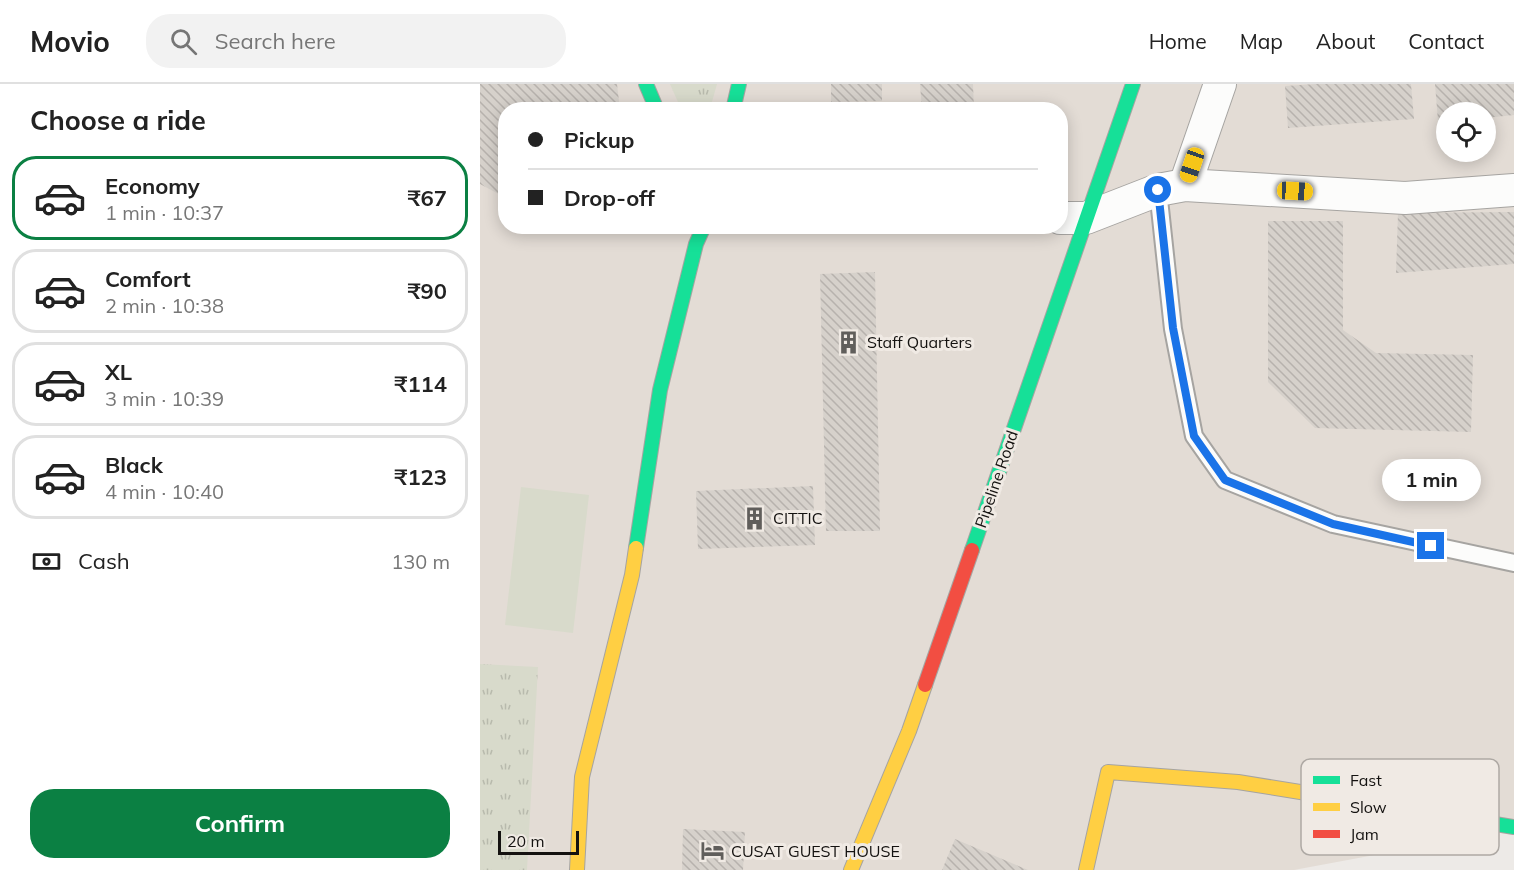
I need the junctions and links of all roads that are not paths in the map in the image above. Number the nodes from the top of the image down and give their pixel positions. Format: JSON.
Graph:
{"nodes":[{"id":1,"x":646,"y":84,"type":"edge"},
{"id":2,"x":739,"y":84,"type":"edge"},
{"id":3,"x":1133,"y":84,"type":"edge"},
{"id":4,"x":1220,"y":84,"type":"edge"},
{"id":5,"x":654,"y":102,"type":"edge"},
{"id":6,"x":735,"y":102,"type":"edge"},
{"id":7,"x":1172,"y":188,"type":"junction"},
{"id":8,"x":1514,"y":190,"type":"edge"},
{"id":9,"x":1073,"y":218,"type":"edge"},
{"id":10,"x":700,"y":234,"type":"edge"},
{"id":11,"x":1068,"y":234,"type":"edge"},
{"id":12,"x":1068,"y":234,"type":"edge"},
{"id":13,"x":1514,"y":563,"type":"edge"},
{"id":14,"x":1301,"y":792,"type":"edge"},
{"id":15,"x":1499,"y":825,"type":"edge"},
{"id":16,"x":1514,"y":827,"type":"edge"},
{"id":17,"x":577,"y":870,"type":"edge"},
{"id":18,"x":851,"y":870,"type":"edge"},
{"id":19,"x":1086,"y":870,"type":"edge"}],
"edges":[{"from":1,"to":5,"type":"street"},
{"from":2,"to":6,"type":"street"},
{"from":3,"to":9,"type":"street","name":"Pipeline Road"},
{"from":4,"to":7,"type":"street"},
{"from":7,"to":8,"type":"street"},
{"from":7,"to":9,"type":"street"},
{"from":7,"to":13,"type":"lane"},
{"from":9,"to":12,"type":"street","name":"Pipeline Road"},
{"from":10,"to":17,"type":"street"},
{"from":11,"to":18,"type":"street","name":"Pipeline Road"},
{"from":14,"to":19,"type":"street"},
{"from":15,"to":16,"type":"street"}]}
